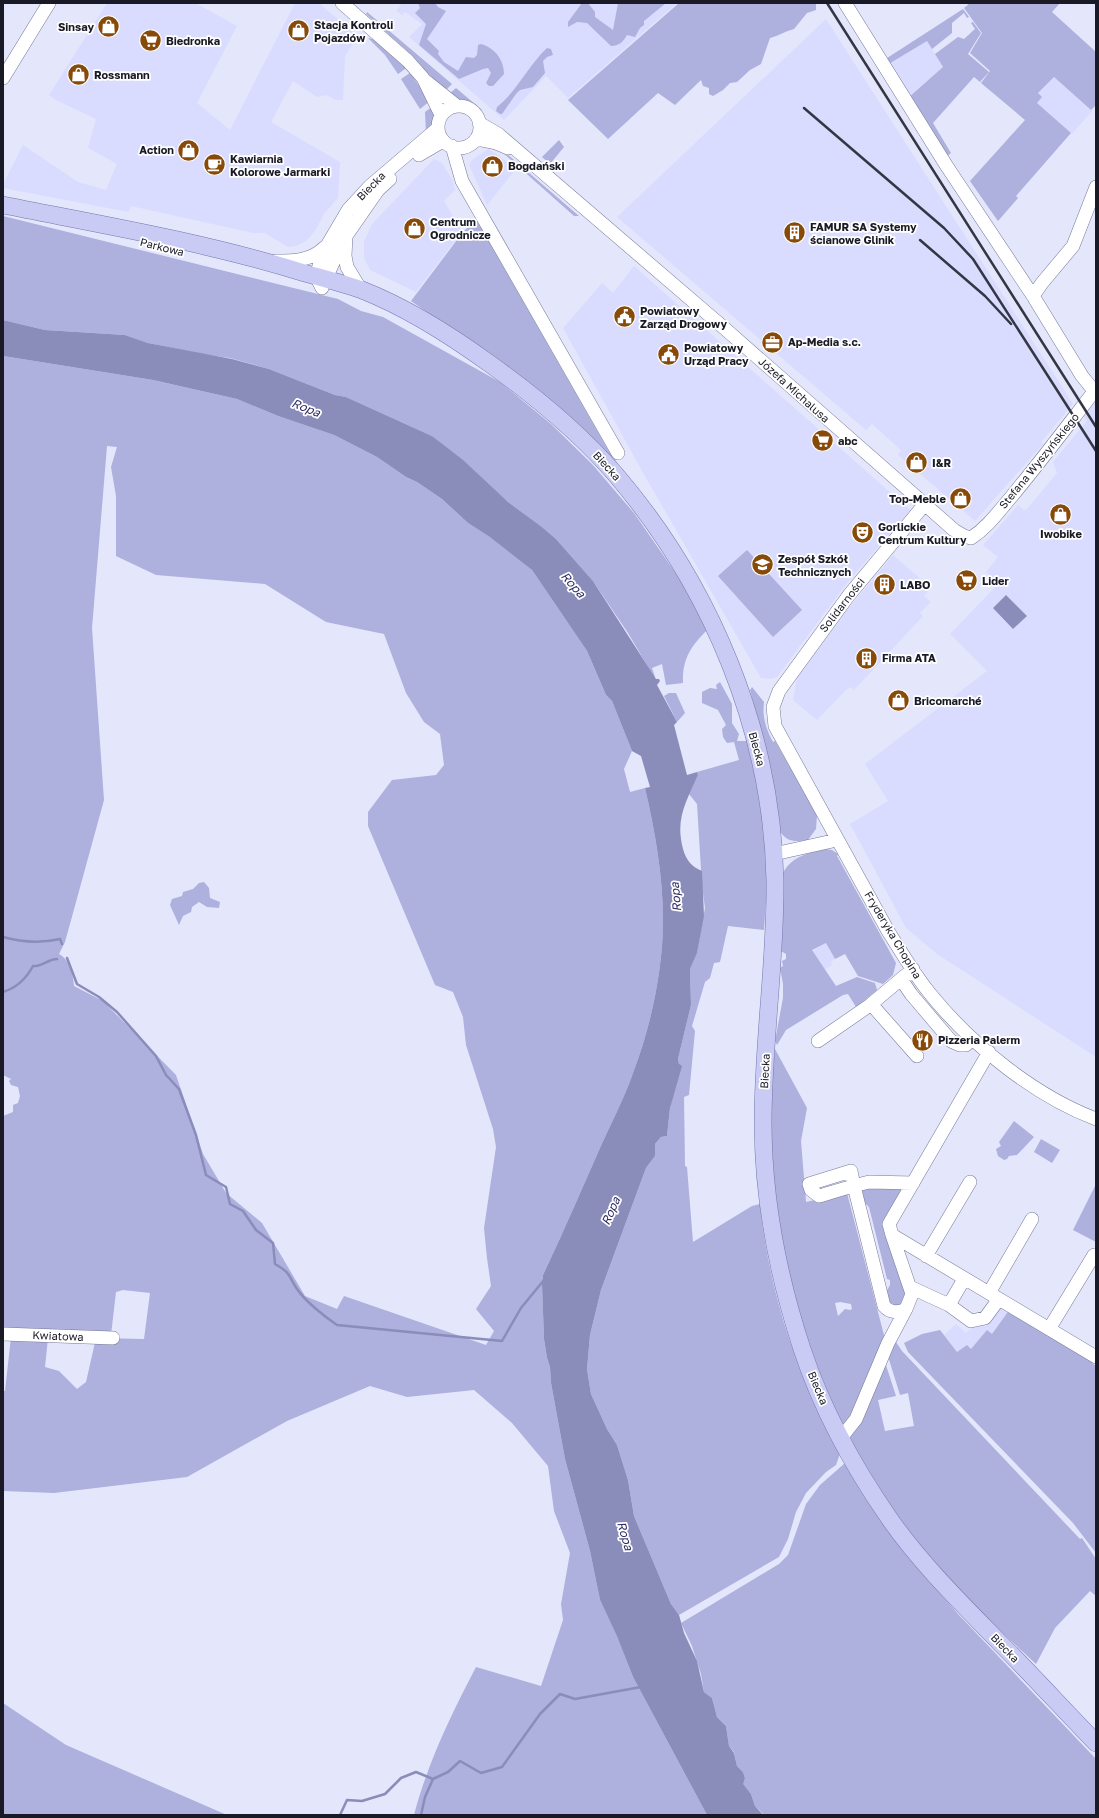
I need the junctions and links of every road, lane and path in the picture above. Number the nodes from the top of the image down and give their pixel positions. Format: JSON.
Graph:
{"nodes":[{"id":1,"x":50,"y":3,"type":"edge"},
{"id":2,"x":342,"y":3,"type":"edge"},
{"id":3,"x":845,"y":3,"type":"edge"},
{"id":4,"x":3,"y":78,"type":"edge"},
{"id":5,"x":423,"y":78,"type":"junction"},
{"id":6,"x":457,"y":106,"type":"junction"},
{"id":7,"x":440,"y":122,"type":"junction"},
{"id":8,"x":479,"y":123,"type":"junction"},
{"id":9,"x":471,"y":142,"type":"junction"},
{"id":10,"x":447,"y":143,"type":"junction"},
{"id":11,"x":518,"y":152,"type":"junction"},
{"id":12,"x":1096,"y":188,"type":"edge"},
{"id":13,"x":3,"y":206,"type":"edge"},
{"id":14,"x":486,"y":220,"type":"junction"},
{"id":15,"x":346,"y":236,"type":"junction"},
{"id":16,"x":328,"y":244,"type":"junction"},
{"id":17,"x":267,"y":261,"type":"junction"},
{"id":18,"x":322,"y":281,"type":"junction"},
{"id":19,"x":360,"y":290,"type":"junction"},
{"id":20,"x":1034,"y":296,"type":"junction"},
{"id":21,"x":510,"y":378,"type":"junction"},
{"id":22,"x":1095,"y":390,"type":"edge"},
{"id":23,"x":618,"y":453,"type":"dead end"},
{"id":24,"x":924,"y":504,"type":"junction"},
{"id":25,"x":981,"y":532,"type":"joint"},
{"id":26,"x":772,"y":713,"type":"joint"},
{"id":27,"x":837,"y":840,"type":"junction"},
{"id":28,"x":774,"y":854,"type":"junction"},
{"id":29,"x":913,"y":969,"type":"junction"},
{"id":30,"x":901,"y":979,"type":"junction"},
{"id":31,"x":871,"y":1004,"type":"junction"},
{"id":32,"x":972,"y":1039,"type":"junction"},
{"id":33,"x":818,"y":1041,"type":"dead end"},
{"id":34,"x":989,"y":1052,"type":"junction"},
{"id":35,"x":916,"y":1056,"type":"dead end"},
{"id":36,"x":1096,"y":1119,"type":"edge"},
{"id":37,"x":970,"y":1182,"type":"dead end"},
{"id":38,"x":913,"y":1183,"type":"junction"},
{"id":39,"x":1032,"y":1219,"type":"dead end"},
{"id":40,"x":892,"y":1235,"type":"junction"},
{"id":41,"x":1094,"y":1255,"type":"dead end"},
{"id":42,"x":926,"y":1256,"type":"junction"},
{"id":43,"x":964,"y":1279,"type":"junction"},
{"id":44,"x":910,"y":1287,"type":"junction"},
{"id":45,"x":994,"y":1296,"type":"junction"},
{"id":46,"x":949,"y":1305,"type":"junction"},
{"id":47,"x":884,"y":1306,"type":"junction"},
{"id":48,"x":906,"y":1309,"type":"junction"},
{"id":49,"x":1049,"y":1329,"type":"junction"},
{"id":50,"x":3,"y":1334,"type":"edge"},
{"id":51,"x":113,"y":1338,"type":"dead end"},
{"id":52,"x":888,"y":1344,"type":"junction"},
{"id":53,"x":1096,"y":1357,"type":"edge"},
{"id":54,"x":841,"y":1438,"type":"junction"},
{"id":55,"x":1096,"y":1743,"type":"edge"}],
"edges":[{"from":1,"to":4,"type":"street"},
{"from":2,"to":5,"type":"street","name":"Biecka"},
{"from":3,"to":20,"type":"street"},
{"from":5,"to":6,"type":"street","name":"Biecka"},
{"from":5,"to":7,"type":"street","name":"Biecka"},
{"from":6,"to":7,"type":"street"},
{"from":6,"to":8,"type":"street","name":"Biecka"},
{"from":7,"to":10,"type":"street","name":"Biecka"},
{"from":7,"to":16,"type":"street","name":"Biecka"},
{"from":8,"to":9,"type":"street","name":"Biecka"},
{"from":8,"to":11,"type":"street","name":"Józefa Michalusa"},
{"from":9,"to":10,"type":"street","name":"Biecka"},
{"from":9,"to":11,"type":"street","name":"Józefa Michalusa"},
{"from":9,"to":14,"type":"street","name":"Biecka"},
{"from":10,"to":14,"type":"street","name":"Biecka"},
{"from":10,"to":15,"type":"street","name":"Biecka"},
{"from":11,"to":24,"type":"street","name":"Józefa Michalusa"},
{"from":12,"to":20,"type":"street"},
{"from":13,"to":17,"type":"main road","name":"Parkowa"},
{"from":13,"to":18,"type":"main road","name":"Parkowa"},
{"from":14,"to":23,"type":"street","name":"Biecka"},
{"from":15,"to":18,"type":"street","name":"Biecka"},
{"from":15,"to":19,"type":"street"},
{"from":16,"to":17,"type":"street","name":"Biecka"},
{"from":16,"to":18,"type":"street","name":"Biecka"},
{"from":17,"to":18,"type":"main road","name":"Parkowa"},
{"from":18,"to":19,"type":"main road","name":"Biecka"},
{"from":18,"to":21,"type":"main road","name":"Biecka"},
{"from":19,"to":21,"type":"main road","name":"Biecka"},
{"from":20,"to":22,"type":"street"},
{"from":21,"to":28,"type":"main road","name":"Biecka"},
{"from":22,"to":25,"type":"street","name":"Stefana Wyszyńskiego"},
{"from":24,"to":25,"type":"street","name":"Józefa Michalusa"},
{"from":24,"to":26,"type":"street","name":"Solidarności"},
{"from":26,"to":27,"type":"street","name":"Fryderyka Chopina"},
{"from":27,"to":28,"type":"street"},
{"from":27,"to":29,"type":"street","name":"Fryderyka Chopina"},
{"from":28,"to":54,"type":"main road","name":"Biecka"},
{"from":29,"to":30,"type":"street"},
{"from":29,"to":32,"type":"street","name":"Fryderyka Chopina"},
{"from":30,"to":31,"type":"street"},
{"from":30,"to":32,"type":"street"},
{"from":31,"to":33,"type":"street"},
{"from":31,"to":35,"type":"street"},
{"from":32,"to":34,"type":"street","name":"Fryderyka Chopina"},
{"from":34,"to":36,"type":"street","name":"Fryderyka Chopina"},
{"from":34,"to":38,"type":"street"},
{"from":37,"to":42,"type":"street"},
{"from":38,"to":40,"type":"street"},
{"from":38,"to":47,"type":"street"},
{"from":39,"to":45,"type":"street"},
{"from":40,"to":42,"type":"street"},
{"from":40,"to":44,"type":"street"},
{"from":41,"to":49,"type":"street"},
{"from":42,"to":43,"type":"street"},
{"from":43,"to":45,"type":"street"},
{"from":43,"to":46,"type":"street"},
{"from":44,"to":46,"type":"street"},
{"from":44,"to":48,"type":"street"},
{"from":45,"to":46,"type":"street"},
{"from":45,"to":49,"type":"street"},
{"from":47,"to":48,"type":"street"},
{"from":47,"to":52,"type":"street"},
{"from":48,"to":52,"type":"street"},
{"from":49,"to":53,"type":"street"},
{"from":50,"to":51,"type":"street","name":"Kwiatowa"},
{"from":52,"to":54,"type":"street"},
{"from":54,"to":55,"type":"main road","name":"Biecka"}]}
